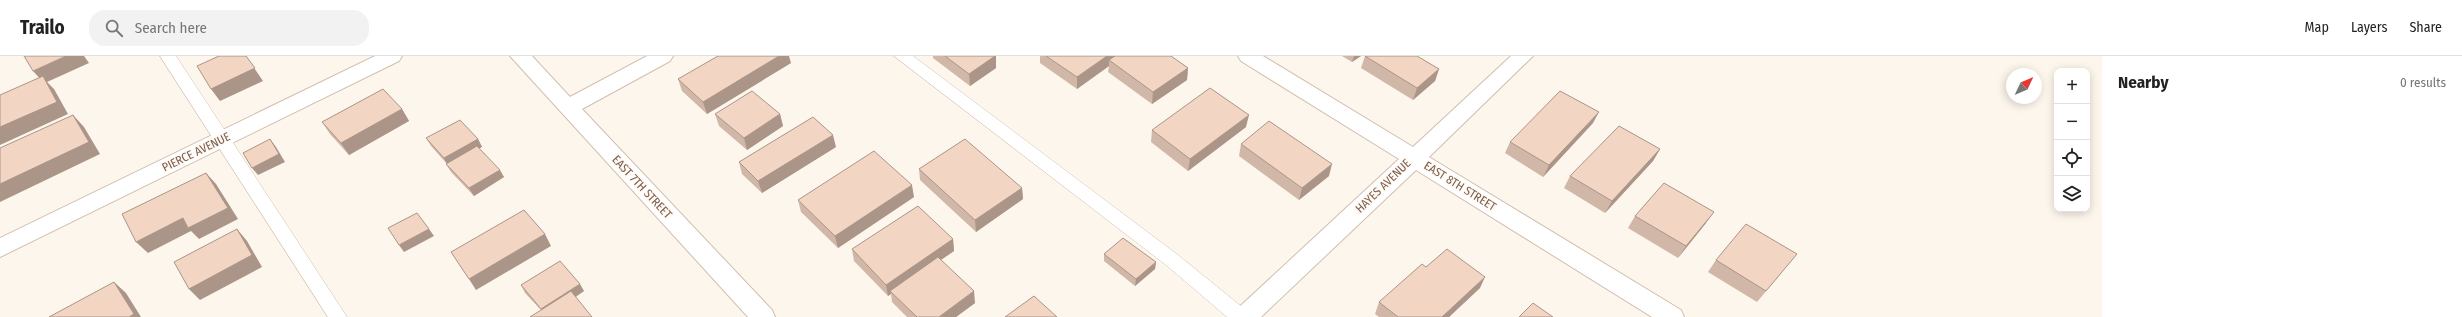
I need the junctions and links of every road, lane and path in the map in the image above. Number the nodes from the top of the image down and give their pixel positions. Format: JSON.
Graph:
{"nodes":[{"id":1,"x":168,"y":56,"type":"edge"},
{"id":2,"x":392,"y":56,"type":"edge"},
{"id":3,"x":520,"y":56,"type":"edge"},
{"id":4,"x":663,"y":56,"type":"edge"},
{"id":5,"x":902,"y":56,"type":"edge"},
{"id":6,"x":1248,"y":56,"type":"edge"},
{"id":7,"x":1523,"y":56,"type":"edge"},
{"id":8,"x":568,"y":107,"type":"junction"},
{"id":9,"x":222,"y":139,"type":"junction"},
{"id":10,"x":1413,"y":157,"type":"junction"},
{"id":11,"x":0,"y":248,"type":"edge"},
{"id":12,"x":338,"y":317,"type":"edge"},
{"id":13,"x":763,"y":317,"type":"edge"},
{"id":14,"x":1240,"y":317,"type":"edge"},
{"id":15,"x":1245,"y":317,"type":"edge"},
{"id":16,"x":1672,"y":317,"type":"edge"}],
"edges":[{"from":1,"to":9,"type":"lane"},
{"from":2,"to":9,"type":"street","name":"PIERCE AVENUE"},
{"from":3,"to":8,"type":"street","name":"EAST 7TH STREET"},
{"from":4,"to":8,"type":"street"},
{"from":5,"to":14,"type":"lane"},
{"from":6,"to":10,"type":"street","name":"EAST 8TH STREET"},
{"from":7,"to":10,"type":"street","name":"HAYES AVENUE"},
{"from":8,"to":13,"type":"street","name":"EAST 7TH STREET"},
{"from":9,"to":11,"type":"street","name":"PIERCE AVENUE"},
{"from":9,"to":12,"type":"lane"},
{"from":10,"to":15,"type":"street","name":"HAYES AVENUE"},
{"from":10,"to":16,"type":"street","name":"EAST 8TH STREET"}]}
